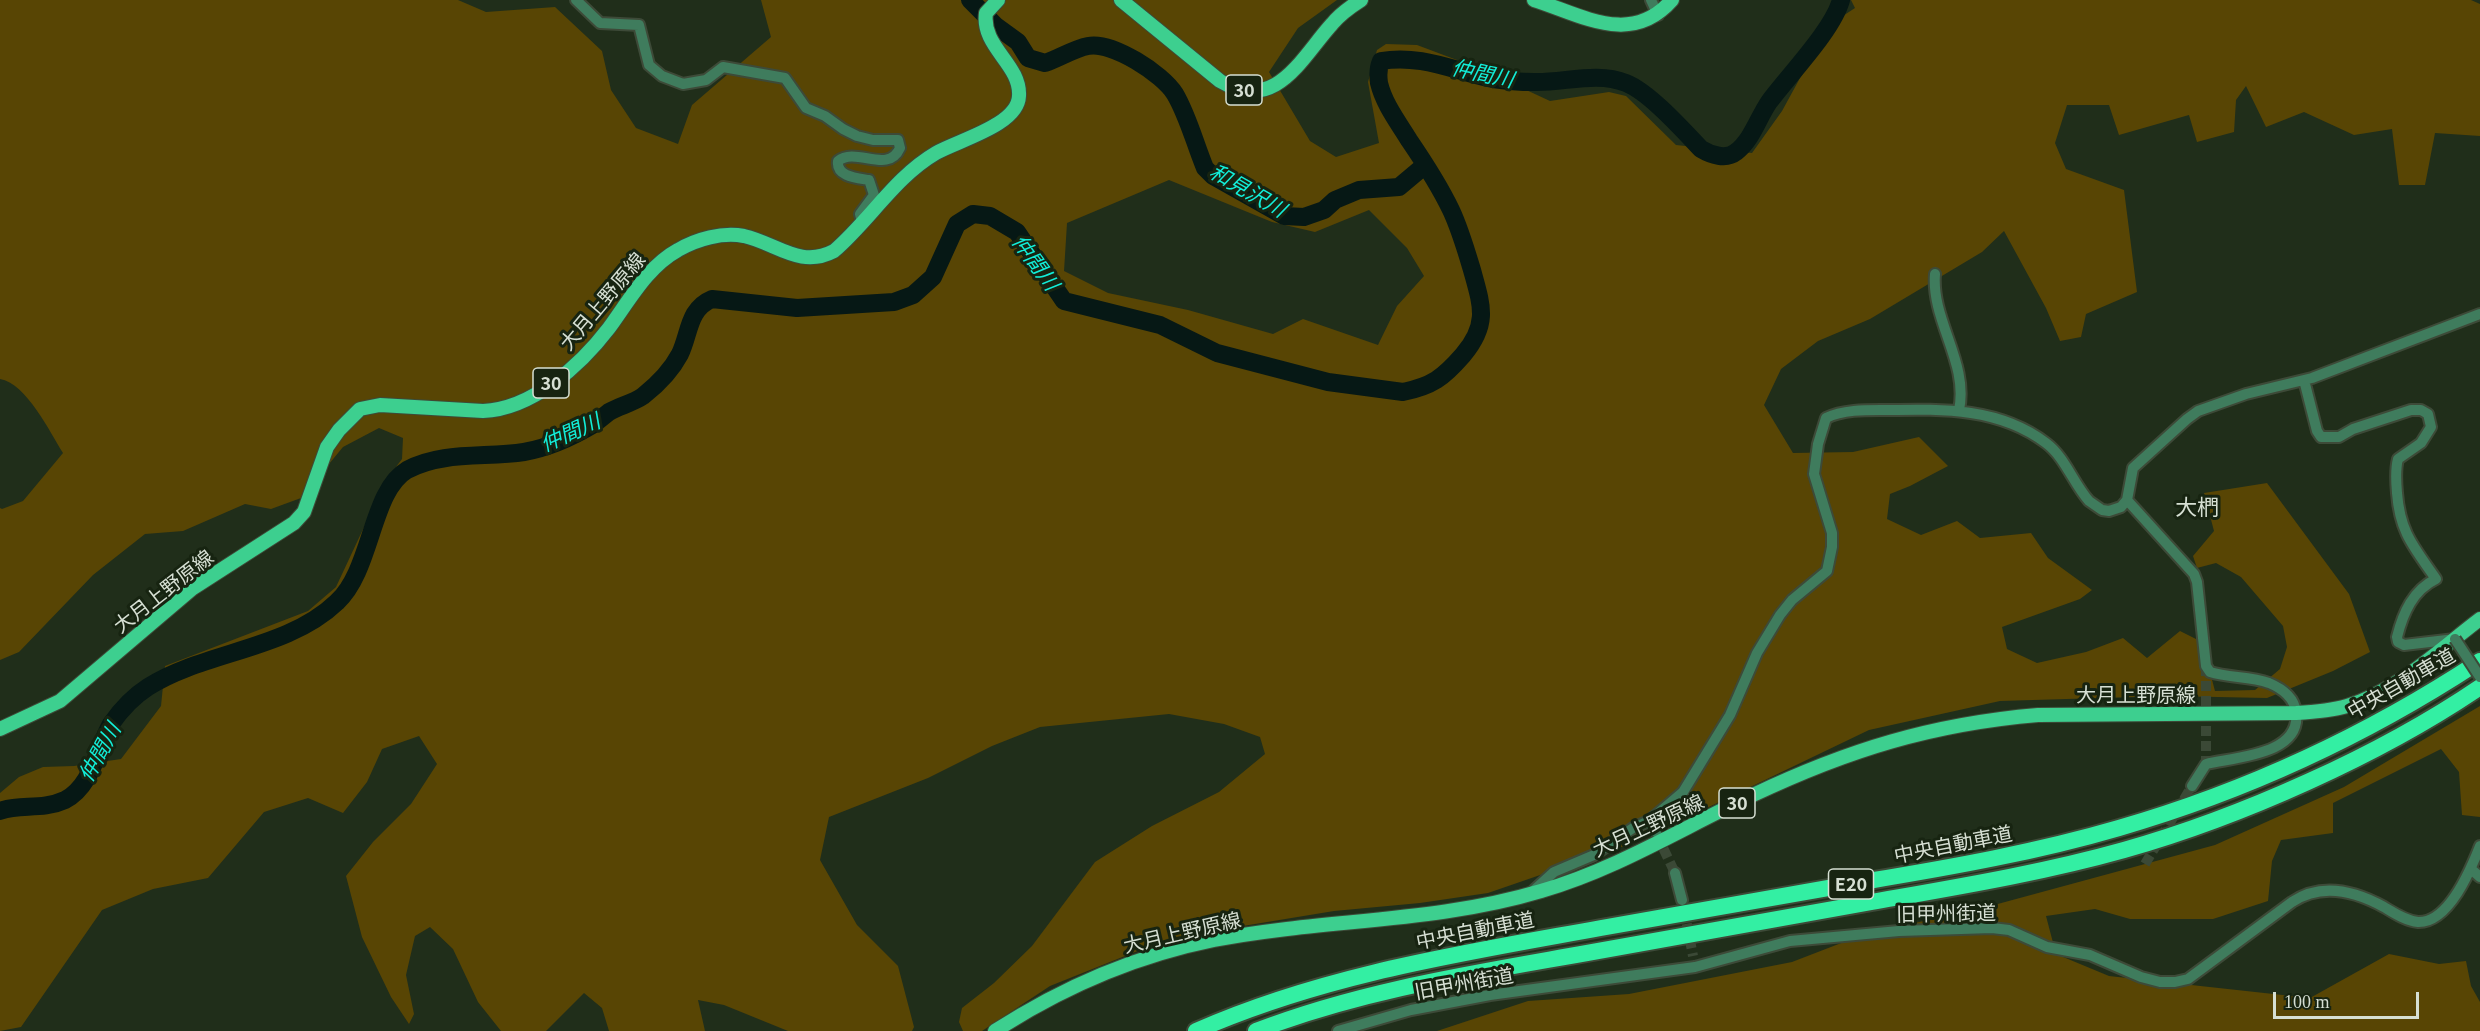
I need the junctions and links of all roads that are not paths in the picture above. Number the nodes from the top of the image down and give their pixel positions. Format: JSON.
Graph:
{"nodes":[{"id":1,"x":576,"y":0,"type":"edge"},
{"id":2,"x":1121,"y":0,"type":"edge"},
{"id":3,"x":1361,"y":0,"type":"edge"},
{"id":4,"x":1533,"y":0,"type":"edge"},
{"id":5,"x":1651,"y":0,"type":"edge"},
{"id":6,"x":1672,"y":0,"type":"edge"},
{"id":7,"x":994,"y":4,"type":"edge"},
{"id":8,"x":1658,"y":15,"type":"junction"},
{"id":9,"x":862,"y":222,"type":"junction"},
{"id":10,"x":1935,"y":274,"type":"dead end"},
{"id":11,"x":2480,"y":315,"type":"edge"},
{"id":12,"x":2304,"y":380,"type":"junction"},
{"id":13,"x":1959,"y":410,"type":"junction"},
{"id":14,"x":2127,"y":500,"type":"junction"},
{"id":15,"x":2480,"y":619,"type":"edge"},
{"id":16,"x":2455,"y":639,"type":"junction"},
{"id":17,"x":2480,"y":661,"type":"edge"},
{"id":18,"x":2480,"y":677,"type":"edge"},
{"id":19,"x":2480,"y":687,"type":"edge"},
{"id":20,"x":2296,"y":713,"type":"junction"},
{"id":21,"x":0,"y":729,"type":"edge"},
{"id":22,"x":2192,"y":786,"type":"tunnel mouth"},
{"id":23,"x":1649,"y":821,"type":"junction"},
{"id":24,"x":1656,"y":832,"type":"tunnel mouth"},
{"id":25,"x":2480,"y":846,"type":"edge"},
{"id":26,"x":2471,"y":869,"type":"junction"},
{"id":27,"x":1675,"y":873,"type":"tunnel mouth"},
{"id":28,"x":2480,"y":877,"type":"edge"},
{"id":29,"x":1530,"y":894,"type":"junction"},
{"id":30,"x":1682,"y":900,"type":"tunnel mouth"},
{"id":31,"x":995,"y":1031,"type":"edge"},
{"id":32,"x":1196,"y":1031,"type":"edge"},
{"id":33,"x":1256,"y":1031,"type":"edge"},
{"id":34,"x":1338,"y":1031,"type":"edge"}],
"edges":[{"from":1,"to":9,"type":"street"},
{"from":2,"to":3,"type":"main road","number":"30"},
{"from":4,"to":8,"type":"main road"},
{"from":5,"to":8,"type":"street"},
{"from":6,"to":8,"type":"main road"},
{"from":7,"to":9,"type":"main road","name":"大月上野原線","number":"30"},
{"from":9,"to":21,"type":"main road","name":"大月上野原線","number":"30"},
{"from":10,"to":13,"type":"street"},
{"from":11,"to":12,"type":"street"},
{"from":12,"to":14,"type":"street"},
{"from":12,"to":16,"type":"street"},
{"from":13,"to":14,"type":"street"},
{"from":13,"to":23,"type":"street"},
{"from":14,"to":20,"type":"street"},
{"from":15,"to":16,"type":"main road","name":"大月上野原線","number":"30"},
{"from":16,"to":18,"type":"street","bridge":true},
{"from":16,"to":20,"type":"main road","name":"大月上野原線","number":"30"},
{"from":17,"to":32,"type":"highway","name":"中央自動車道","number":"E20"},
{"from":19,"to":33,"type":"highway","number":"E20"},
{"from":20,"to":22,"type":"street"},
{"from":20,"to":29,"type":"main road","name":"大月上野原線","number":"30"},
{"from":23,"to":24,"type":"street"},
{"from":23,"to":29,"type":"street"},
{"from":25,"to":26,"type":"street","name":"旧甲州街道"},
{"from":26,"to":28,"type":"street"},
{"from":26,"to":34,"type":"street","name":"旧甲州街道"},
{"from":27,"to":30,"type":"street"},
{"from":29,"to":31,"type":"main road","name":"大月上野原線","number":"30"}]}
